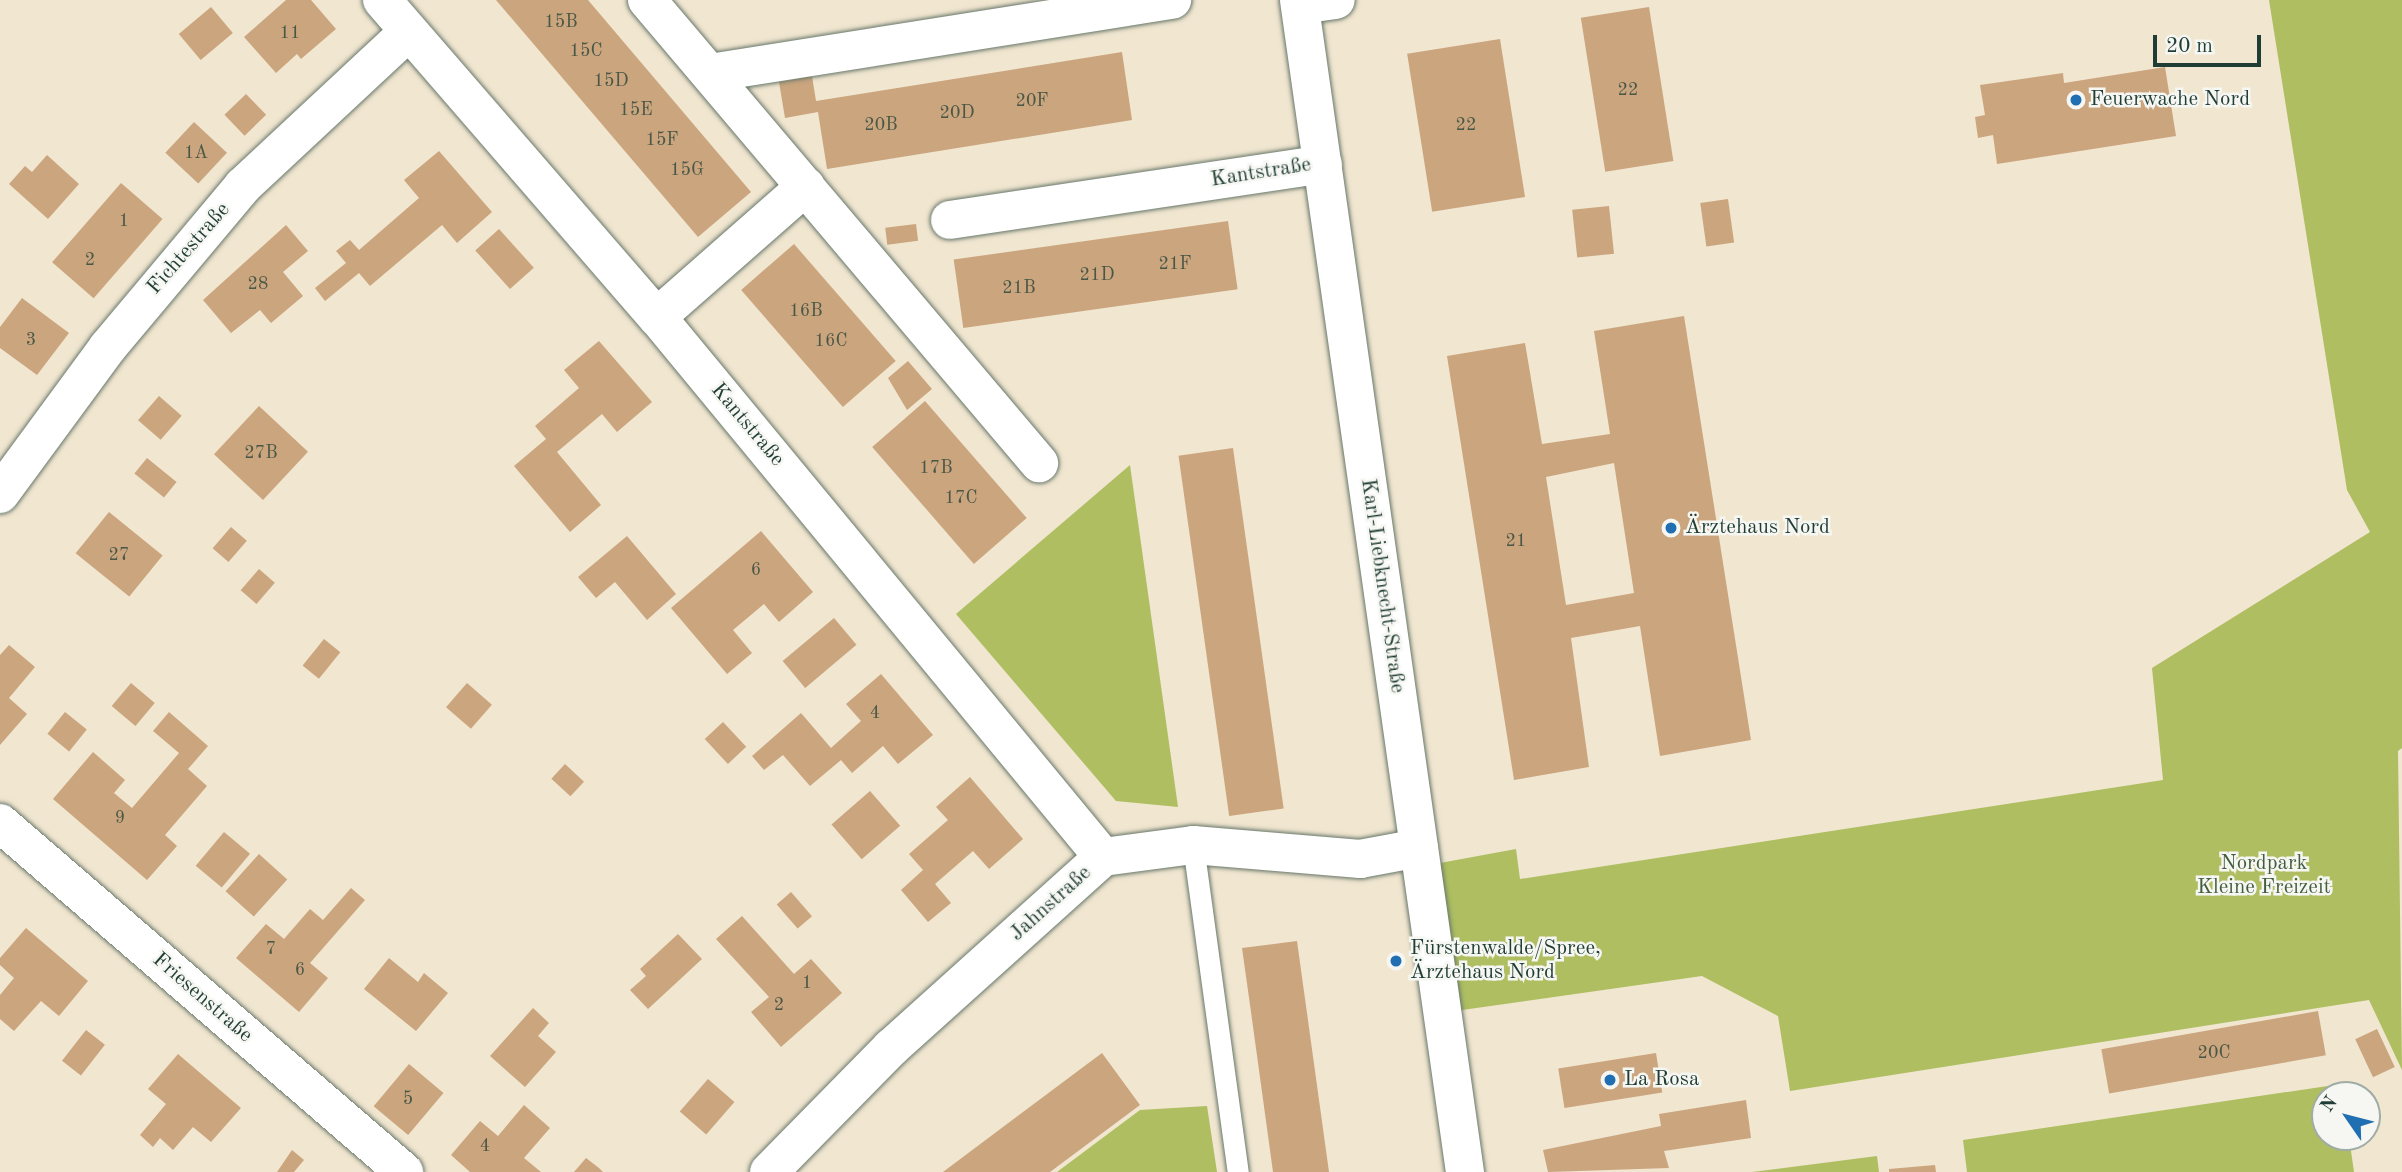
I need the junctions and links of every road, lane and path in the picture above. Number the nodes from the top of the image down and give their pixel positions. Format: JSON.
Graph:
{"nodes":[{"id":1,"x":382,"y":0,"type":"edge"},
{"id":2,"x":647,"y":0,"type":"edge"},
{"id":3,"x":1172,"y":0,"type":"edge"},
{"id":4,"x":1312,"y":2,"type":"edge"},
{"id":5,"x":408,"y":32,"type":"junction"},
{"id":6,"x":710,"y":73,"type":"junction"},
{"id":7,"x":1323,"y":163,"type":"junction"},
{"id":8,"x":806,"y":186,"type":"junction"},
{"id":9,"x":950,"y":220,"type":"dead end"},
{"id":10,"x":657,"y":317,"type":"junction"},
{"id":11,"x":1040,"y":463,"type":"dead end"},
{"id":12,"x":0,"y":494,"type":"edge"},
{"id":13,"x":0,"y":823,"type":"edge"},
{"id":14,"x":1194,"y":845,"type":"junction"},
{"id":15,"x":1419,"y":848,"type":"junction"},
{"id":16,"x":1103,"y":857,"type":"junction"},
{"id":17,"x":404,"y":1172,"type":"edge"},
{"id":18,"x":769,"y":1172,"type":"edge"},
{"id":19,"x":1238,"y":1172,"type":"edge"},
{"id":20,"x":1465,"y":1172,"type":"edge"}],
"edges":[{"from":1,"to":5,"type":"street","name":"Kantstraße"},
{"from":2,"to":6,"type":"street"},
{"from":3,"to":6,"type":"street"},
{"from":4,"to":7,"type":"street","name":"Karl-Liebknecht-Straße"},
{"from":5,"to":10,"type":"street","name":"Kantstraße"},
{"from":5,"to":12,"type":"street","name":"Fichtestraße"},
{"from":6,"to":8,"type":"street"},
{"from":7,"to":9,"type":"street","name":"Kantstraße"},
{"from":7,"to":15,"type":"street","name":"Karl-Liebknecht-Straße"},
{"from":8,"to":10,"type":"street"},
{"from":8,"to":11,"type":"street"},
{"from":10,"to":16,"type":"street","name":"Kantstraße"},
{"from":13,"to":17,"type":"street","name":"Friesenstraße"},
{"from":14,"to":15,"type":"street","name":"Jahnstraße"},
{"from":14,"to":16,"type":"street","name":"Jahnstraße"},
{"from":14,"to":19,"type":"lane"},
{"from":15,"to":20,"type":"street","name":"Karl-Liebknecht-Straße"},
{"from":16,"to":18,"type":"street","name":"Jahnstraße"}]}
